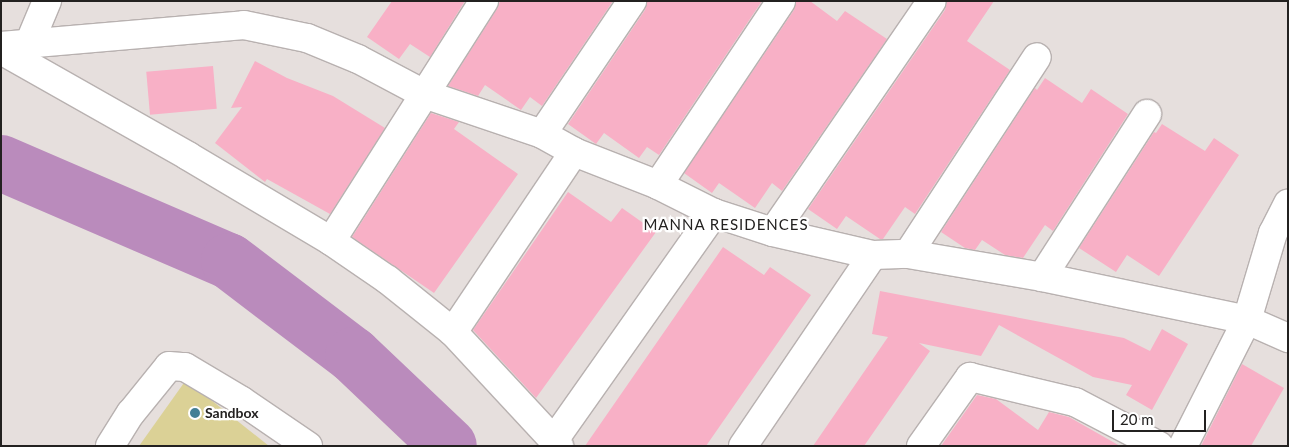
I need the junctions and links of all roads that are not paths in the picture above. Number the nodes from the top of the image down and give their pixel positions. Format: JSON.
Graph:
{"nodes":[{"id":1,"x":47,"y":1,"type":"edge"},
{"id":2,"x":484,"y":1,"type":"edge"},
{"id":3,"x":632,"y":1,"type":"edge"},
{"id":4,"x":780,"y":1,"type":"edge"},
{"id":5,"x":932,"y":1,"type":"edge"},
{"id":6,"x":29,"y":44,"type":"junction"},
{"id":7,"x":1,"y":46,"type":"edge"},
{"id":8,"x":1,"y":50,"type":"edge"},
{"id":9,"x":1037,"y":56,"type":"dead end"},
{"id":10,"x":424,"y":94,"type":"junction"},
{"id":11,"x":1147,"y":114,"type":"dead end"},
{"id":12,"x":542,"y":134,"type":"junction"},
{"id":13,"x":574,"y":152,"type":"junction"},
{"id":14,"x":658,"y":185,"type":"junction"},
{"id":15,"x":1288,"y":204,"type":"edge"},
{"id":16,"x":714,"y":213,"type":"junction"},
{"id":17,"x":773,"y":232,"type":"junction"},
{"id":18,"x":331,"y":241,"type":"junction"},
{"id":19,"x":908,"y":254,"type":"junction"},
{"id":20,"x":873,"y":255,"type":"junction"},
{"id":21,"x":1042,"y":277,"type":"junction"},
{"id":22,"x":1246,"y":320,"type":"junction"},
{"id":23,"x":453,"y":332,"type":"junction"},
{"id":24,"x":1288,"y":338,"type":"edge"},
{"id":25,"x":556,"y":443,"type":"edge"},
{"id":26,"x":110,"y":446,"type":"edge"},
{"id":27,"x":308,"y":446,"type":"edge"},
{"id":28,"x":743,"y":446,"type":"edge"},
{"id":29,"x":921,"y":446,"type":"edge"},
{"id":30,"x":1159,"y":446,"type":"edge"},
{"id":31,"x":1183,"y":446,"type":"edge"}],
"edges":[{"from":1,"to":6,"type":"street"},
{"from":2,"to":10,"type":"street"},
{"from":3,"to":12,"type":"street"},
{"from":4,"to":14,"type":"street"},
{"from":5,"to":17,"type":"street"},
{"from":6,"to":7,"type":"street"},
{"from":6,"to":10,"type":"street"},
{"from":8,"to":18,"type":"street"},
{"from":9,"to":19,"type":"street"},
{"from":10,"to":12,"type":"street"},
{"from":10,"to":18,"type":"street"},
{"from":11,"to":21,"type":"street"},
{"from":12,"to":13,"type":"street"},
{"from":13,"to":14,"type":"street"},
{"from":13,"to":23,"type":"street"},
{"from":14,"to":16,"type":"street"},
{"from":15,"to":22,"type":"street"},
{"from":16,"to":17,"type":"street"},
{"from":16,"to":25,"type":"street"},
{"from":17,"to":20,"type":"street"},
{"from":18,"to":23,"type":"street"},
{"from":19,"to":20,"type":"street"},
{"from":19,"to":21,"type":"street"},
{"from":20,"to":28,"type":"street"},
{"from":21,"to":22,"type":"street"},
{"from":22,"to":24,"type":"street"},
{"from":22,"to":31,"type":"street"},
{"from":23,"to":25,"type":"street"},
{"from":26,"to":27,"type":"street"},
{"from":29,"to":30,"type":"street"}]}
